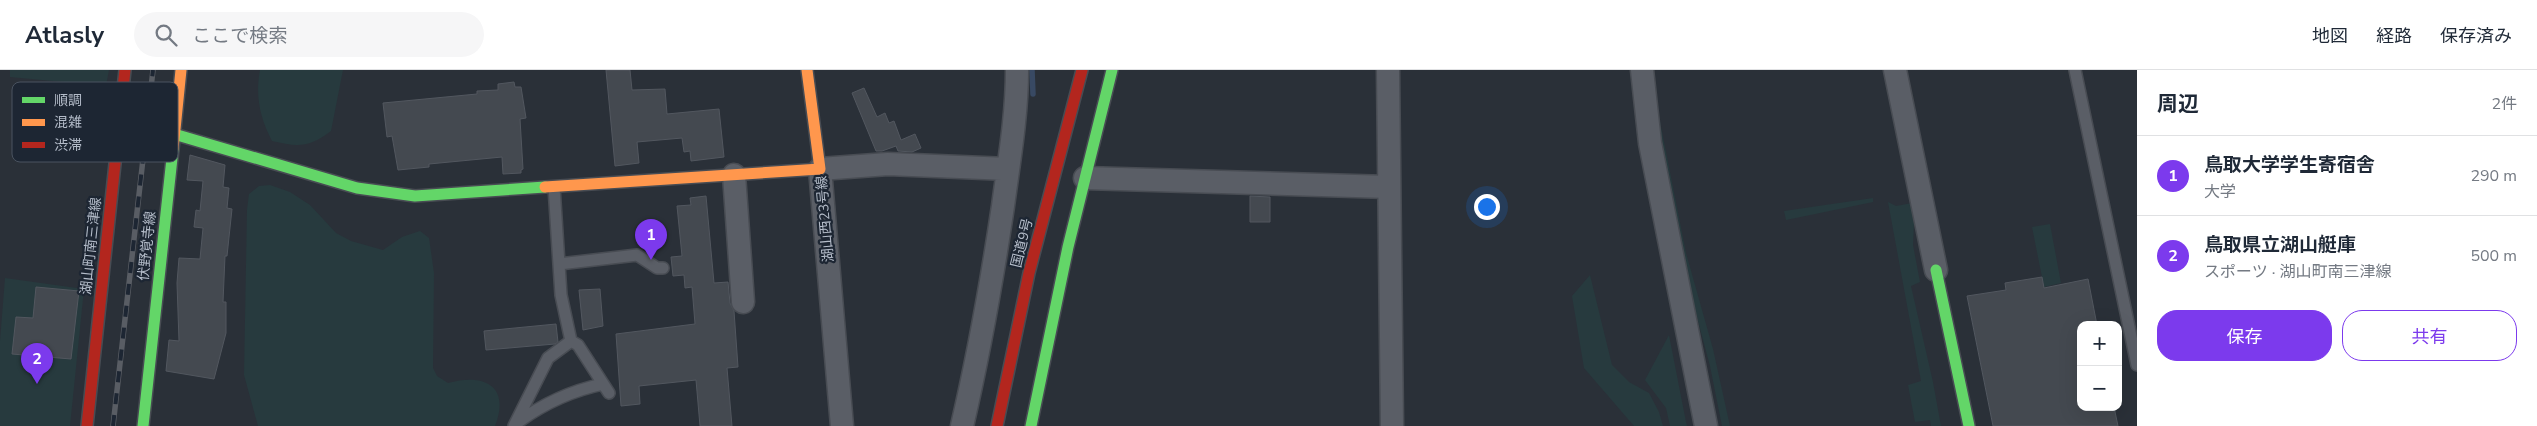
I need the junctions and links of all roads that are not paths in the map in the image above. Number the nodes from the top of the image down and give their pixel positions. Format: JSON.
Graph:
{"nodes":[{"id":1,"x":182,"y":70,"type":"edge"},
{"id":2,"x":807,"y":70,"type":"edge"},
{"id":3,"x":1017,"y":70,"type":"edge"},
{"id":4,"x":1082,"y":70,"type":"edge"},
{"id":5,"x":1112,"y":70,"type":"edge"},
{"id":6,"x":1388,"y":70,"type":"edge"},
{"id":7,"x":1642,"y":70,"type":"edge"},
{"id":8,"x":1895,"y":70,"type":"edge"},
{"id":9,"x":2076,"y":70,"type":"edge"},
{"id":10,"x":178,"y":102,"type":"edge"},
{"id":11,"x":178,"y":135,"type":"edge"},
{"id":12,"x":115,"y":162,"type":"edge"},
{"id":13,"x":171,"y":162,"type":"edge"},
{"id":14,"x":1008,"y":168,"type":"junction"},
{"id":15,"x":820,"y":169,"type":"junction"},
{"id":16,"x":734,"y":175,"type":"junction"},
{"id":17,"x":1086,"y":178,"type":"junction"},
{"id":18,"x":554,"y":187,"type":"junction"},
{"id":19,"x":1389,"y":187,"type":"junction"},
{"id":20,"x":559,"y":264,"type":"junction"},
{"id":21,"x":663,"y":268,"type":"dead end"},
{"id":22,"x":1936,"y":270,"type":"joint"},
{"id":23,"x":743,"y":302,"type":"dead end"},
{"id":24,"x":571,"y":341,"type":"junction"},
{"id":25,"x":2137,"y":365,"type":"edge"},
{"id":26,"x":515,"y":425,"type":"edge"},
{"id":27,"x":87,"y":426,"type":"edge"},
{"id":28,"x":143,"y":426,"type":"edge"},
{"id":29,"x":842,"y":426,"type":"edge"},
{"id":30,"x":962,"y":426,"type":"edge"},
{"id":31,"x":998,"y":426,"type":"edge"},
{"id":32,"x":1031,"y":426,"type":"edge"},
{"id":33,"x":1392,"y":426,"type":"edge"},
{"id":34,"x":1706,"y":426,"type":"edge"},
{"id":35,"x":1970,"y":426,"type":"edge"}],
"edges":[{"from":1,"to":10,"type":"main road","name":"伏野覚寺線"},
{"from":2,"to":15,"type":"main road"},
{"from":3,"to":14,"type":"street"},
{"from":4,"to":31,"type":"main road","name":"国道9号"},
{"from":5,"to":17,"type":"main road"},
{"from":6,"to":19,"type":"street"},
{"from":7,"to":34,"type":"street"},
{"from":8,"to":22,"type":"street"},
{"from":9,"to":25,"type":"lane"},
{"from":11,"to":18,"type":"main road"},
{"from":12,"to":27,"type":"main road","name":"湖山町南三津線"},
{"from":13,"to":28,"type":"main road","name":"伏野覚寺線"},
{"from":14,"to":15,"type":"street","name":"湖山西23号線"},
{"from":14,"to":30,"type":"street"},
{"from":15,"to":16,"type":"main road"},
{"from":15,"to":29,"type":"street","name":"湖山西23号線"},
{"from":16,"to":18,"type":"main road"},
{"from":16,"to":23,"type":"street"},
{"from":17,"to":19,"type":"street"},
{"from":17,"to":32,"type":"main road"},
{"from":18,"to":20,"type":"lane"},
{"from":19,"to":33,"type":"street"},
{"from":20,"to":21,"type":"lane"},
{"from":20,"to":24,"type":"lane"},
{"from":22,"to":35,"type":"main road"},
{"from":24,"to":26,"type":"lane"},
{"from":24,"to":26,"type":"lane"}]}
